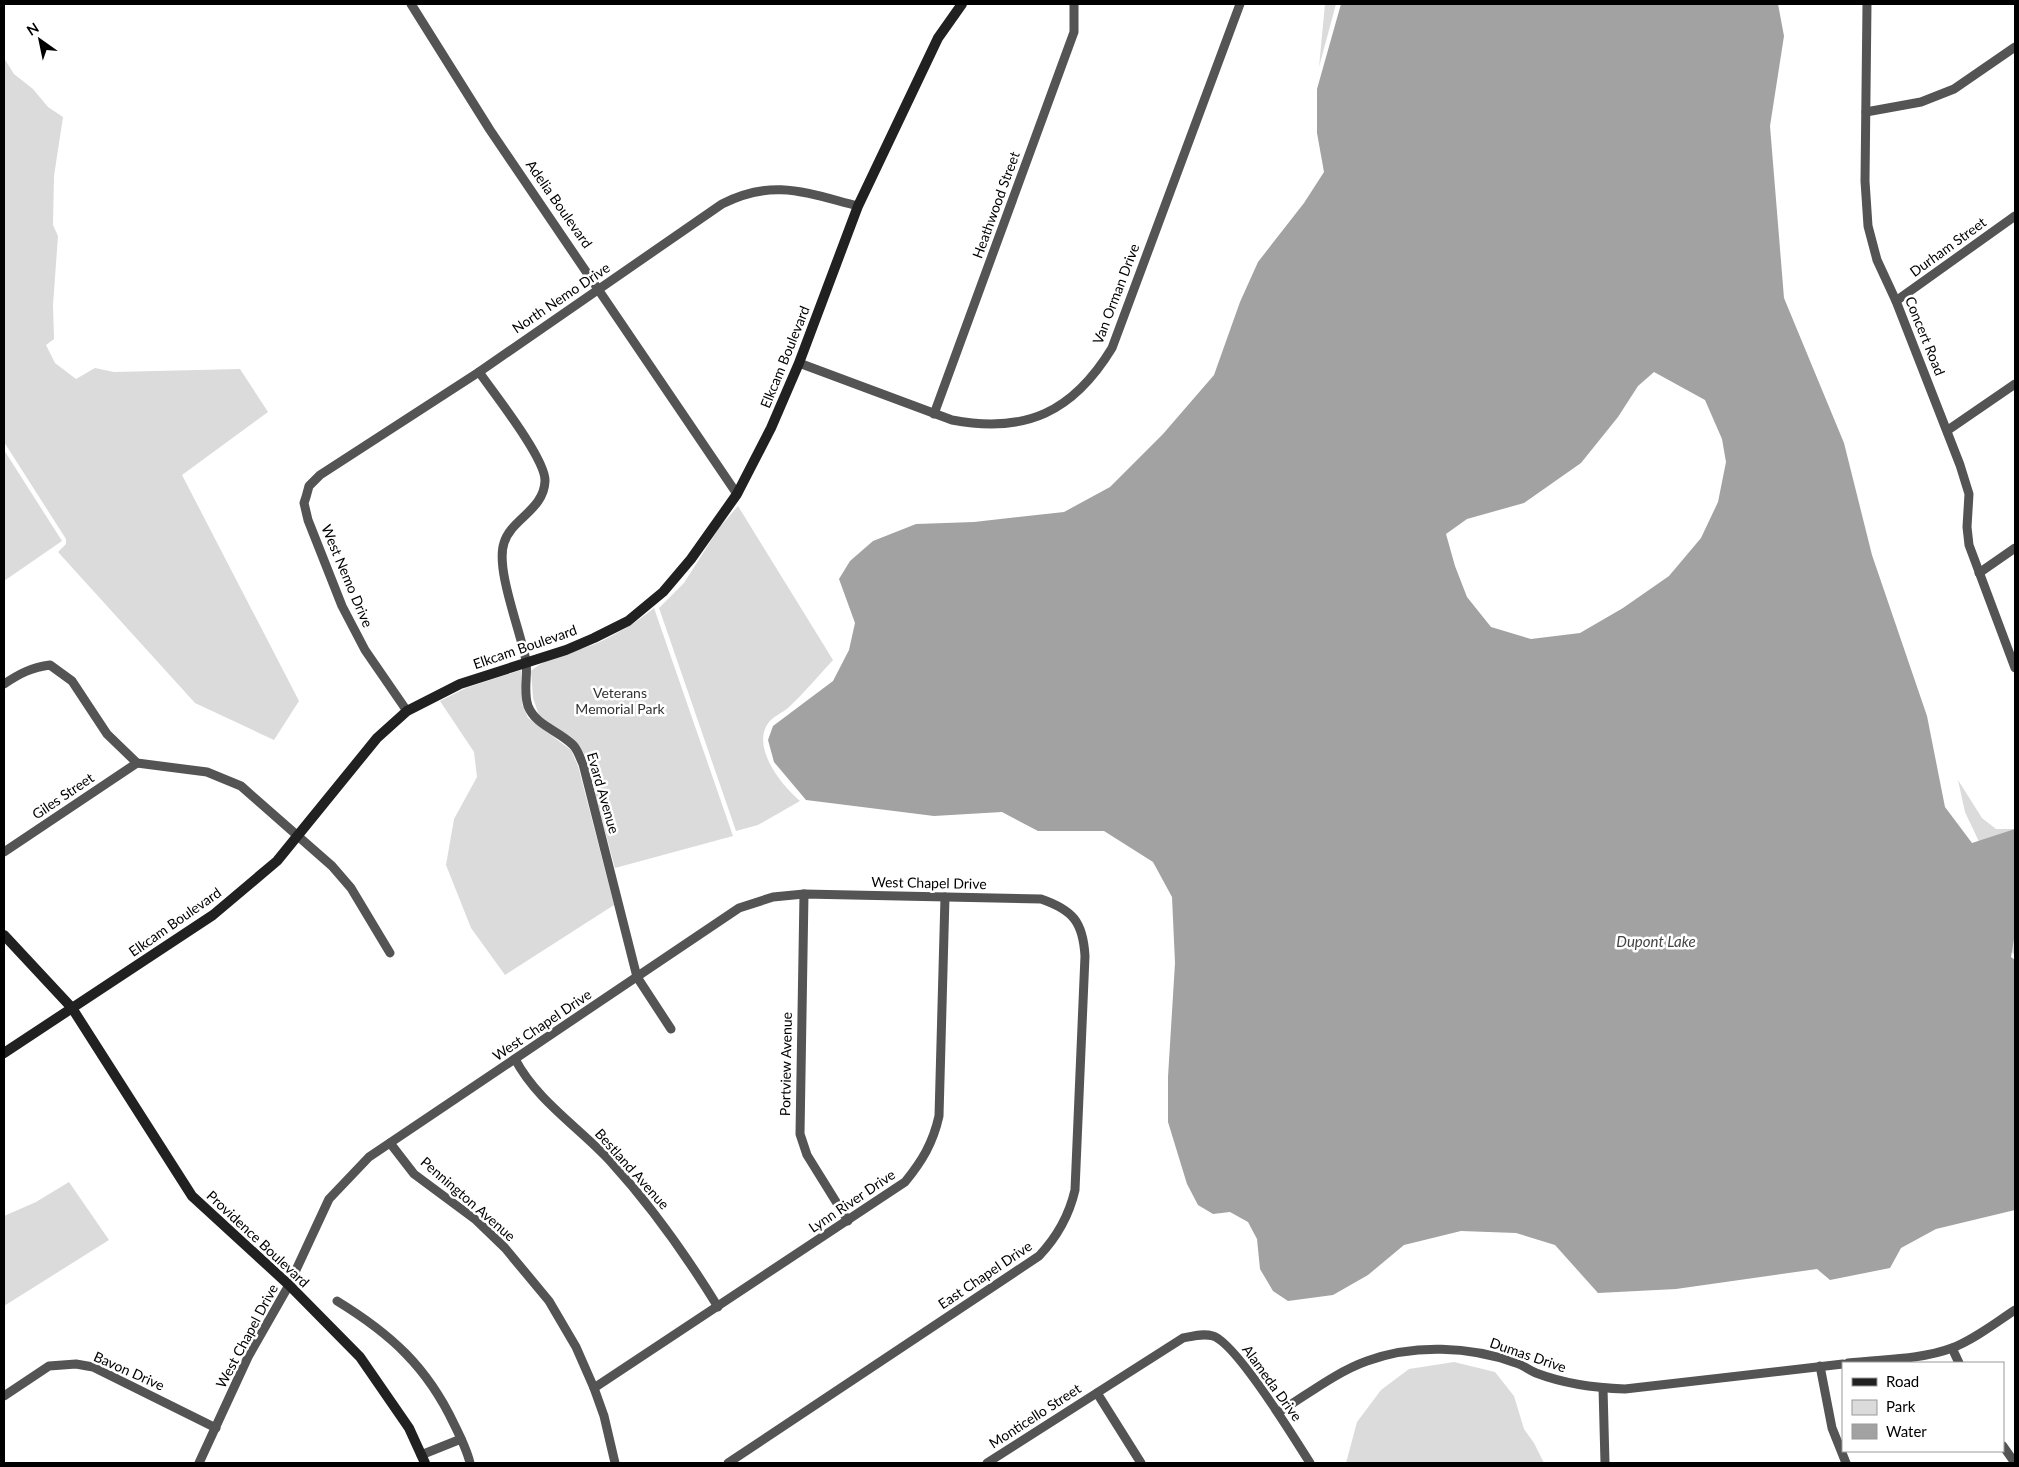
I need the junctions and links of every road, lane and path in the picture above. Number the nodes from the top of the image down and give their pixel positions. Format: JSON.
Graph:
{"nodes":[{"id":1,"x":411,"y":4,"type":"edge"},
{"id":2,"x":962,"y":4,"type":"edge"},
{"id":3,"x":1074,"y":4,"type":"edge"},
{"id":4,"x":1240,"y":4,"type":"edge"},
{"id":5,"x":1867,"y":4,"type":"edge"},
{"id":6,"x":2015,"y":47,"type":"edge"},
{"id":7,"x":1866,"y":112,"type":"junction"},
{"id":8,"x":858,"y":206,"type":"junction"},
{"id":9,"x":2015,"y":216,"type":"edge"},
{"id":10,"x":600,"y":289,"type":"junction"},
{"id":11,"x":1896,"y":301,"type":"junction"},
{"id":12,"x":799,"y":363,"type":"junction"},
{"id":13,"x":479,"y":372,"type":"junction"},
{"id":14,"x":2015,"y":384,"type":"edge"},
{"id":15,"x":934,"y":414,"type":"junction"},
{"id":16,"x":1948,"y":430,"type":"junction"},
{"id":17,"x":737,"y":494,"type":"junction"},
{"id":18,"x":306,"y":497,"type":"joint"},
{"id":19,"x":2015,"y":548,"type":"edge"},
{"id":20,"x":1979,"y":573,"type":"junction"},
{"id":21,"x":526,"y":663,"type":"junction"},
{"id":22,"x":2015,"y":668,"type":"edge"},
{"id":23,"x":4,"y":684,"type":"edge"},
{"id":24,"x":407,"y":711,"type":"junction"},
{"id":25,"x":137,"y":763,"type":"junction"},
{"id":26,"x":295,"y":836,"type":"junction"},
{"id":27,"x":4,"y":852,"type":"edge"},
{"id":28,"x":804,"y":894,"type":"junction"},
{"id":29,"x":945,"y":897,"type":"junction"},
{"id":30,"x":1073,"y":917,"type":"joint"},
{"id":31,"x":4,"y":935,"type":"edge"},
{"id":32,"x":390,"y":953,"type":"dead end"},
{"id":33,"x":637,"y":977,"type":"junction"},
{"id":34,"x":72,"y":1008,"type":"junction"},
{"id":35,"x":671,"y":1029,"type":"dead end"},
{"id":36,"x":4,"y":1053,"type":"edge"},
{"id":37,"x":515,"y":1059,"type":"junction"},
{"id":38,"x":390,"y":1143,"type":"junction"},
{"id":39,"x":848,"y":1221,"type":"junction"},
{"id":40,"x":289,"y":1285,"type":"junction"},
{"id":41,"x":337,"y":1301,"type":"dead end"},
{"id":42,"x":718,"y":1307,"type":"junction"},
{"id":43,"x":2015,"y":1310,"type":"edge"},
{"id":44,"x":1952,"y":1348,"type":"junction"},
{"id":45,"x":1857,"y":1362,"type":"edge"},
{"id":46,"x":1959,"y":1362,"type":"edge"},
{"id":47,"x":1842,"y":1364,"type":"edge"},
{"id":48,"x":1820,"y":1366,"type":"junction"},
{"id":49,"x":594,"y":1388,"type":"junction"},
{"id":50,"x":1603,"y":1388,"type":"junction"},
{"id":51,"x":1097,"y":1393,"type":"junction"},
{"id":52,"x":4,"y":1396,"type":"edge"},
{"id":53,"x":1278,"y":1412,"type":"junction"},
{"id":54,"x":216,"y":1428,"type":"junction"},
{"id":55,"x":461,"y":1438,"type":"junction"},
{"id":56,"x":2004,"y":1447,"type":"edge"},
{"id":57,"x":423,"y":1459,"type":"edge"},
{"id":58,"x":199,"y":1463,"type":"edge"},
{"id":59,"x":470,"y":1463,"type":"edge"},
{"id":60,"x":615,"y":1463,"type":"edge"},
{"id":61,"x":728,"y":1463,"type":"edge"},
{"id":62,"x":987,"y":1463,"type":"edge"},
{"id":63,"x":1140,"y":1463,"type":"edge"},
{"id":64,"x":1310,"y":1463,"type":"edge"},
{"id":65,"x":1605,"y":1463,"type":"edge"},
{"id":66,"x":1846,"y":1463,"type":"edge"},
{"id":67,"x":2015,"y":1463,"type":"edge"}],
"edges":[{"from":1,"to":10,"type":"street","name":"Adelia Boulevard"},
{"from":2,"to":8,"type":"street","name":"Elkcam Boulevard"},
{"from":3,"to":15,"type":"street","name":"Heathwood Street"},
{"from":4,"to":15,"type":"street","name":"Van Orman Drive"},
{"from":5,"to":7,"type":"street","name":"Concert Road"},
{"from":6,"to":7,"type":"street"},
{"from":7,"to":11,"type":"street","name":"Concert Road"},
{"from":8,"to":10,"type":"street","name":"North Nemo Drive"},
{"from":8,"to":12,"type":"street","name":"Elkcam Boulevard"},
{"from":9,"to":11,"type":"street","name":"Durham Street"},
{"from":10,"to":13,"type":"street","name":"North Nemo Drive"},
{"from":10,"to":17,"type":"street","name":"Adelia Boulevard"},
{"from":11,"to":16,"type":"street","name":"Concert Road"},
{"from":12,"to":15,"type":"street","name":"Van Orman Drive"},
{"from":12,"to":17,"type":"street","name":"Elkcam Boulevard"},
{"from":13,"to":18,"type":"street","name":"North Nemo Drive"},
{"from":13,"to":21,"type":"street","name":"Evard Avenue"},
{"from":14,"to":16,"type":"street"},
{"from":16,"to":20,"type":"street","name":"Concert Road"},
{"from":17,"to":21,"type":"street","name":"Elkcam Boulevard"},
{"from":18,"to":24,"type":"street","name":"West Nemo Drive"},
{"from":19,"to":20,"type":"street"},
{"from":20,"to":22,"type":"street","name":"Concert Road"},
{"from":21,"to":24,"type":"street","name":"Elkcam Boulevard"},
{"from":21,"to":33,"type":"street","name":"Evard Avenue"},
{"from":23,"to":25,"type":"street"},
{"from":24,"to":26,"type":"street","name":"Elkcam Boulevard"},
{"from":25,"to":26,"type":"street"},
{"from":25,"to":27,"type":"street","name":"Giles Street"},
{"from":26,"to":32,"type":"street"},
{"from":26,"to":34,"type":"street","name":"Elkcam Boulevard"},
{"from":28,"to":29,"type":"street","name":"West Chapel Drive"},
{"from":28,"to":33,"type":"street","name":"West Chapel Drive"},
{"from":28,"to":39,"type":"street","name":"Portview Avenue"},
{"from":29,"to":30,"type":"street","name":"West Chapel Drive"},
{"from":29,"to":39,"type":"street","name":"Lynn River Drive"},
{"from":30,"to":61,"type":"street","name":"East Chapel Drive"},
{"from":31,"to":34,"type":"street","name":"Providence Boulevard"},
{"from":33,"to":35,"type":"street","name":"Evard Avenue"},
{"from":33,"to":37,"type":"street","name":"West Chapel Drive"},
{"from":34,"to":36,"type":"street","name":"Elkcam Boulevard"},
{"from":34,"to":40,"type":"street","name":"Providence Boulevard"},
{"from":37,"to":38,"type":"street","name":"West Chapel Drive"},
{"from":37,"to":42,"type":"street","name":"Bestland Avenue"},
{"from":38,"to":40,"type":"street","name":"West Chapel Drive"},
{"from":38,"to":49,"type":"street","name":"Pennington Avenue"},
{"from":39,"to":42,"type":"street","name":"Lynn River Drive"},
{"from":40,"to":54,"type":"street","name":"West Chapel Drive"},
{"from":40,"to":57,"type":"street","name":"Providence Boulevard"},
{"from":41,"to":55,"type":"street"},
{"from":42,"to":49,"type":"street","name":"Lynn River Drive"},
{"from":43,"to":44,"type":"street"},
{"from":44,"to":45,"type":"street"},
{"from":44,"to":46,"type":"street"},
{"from":47,"to":48,"type":"street","name":"Dumas Drive"},
{"from":48,"to":50,"type":"street","name":"Dumas Drive"},
{"from":48,"to":66,"type":"street"},
{"from":49,"to":60,"type":"street","name":"Pennington Avenue"},
{"from":50,"to":53,"type":"street","name":"Dumas Drive"},
{"from":50,"to":65,"type":"street"},
{"from":51,"to":53,"type":"street","name":"Alameda Drive"},
{"from":51,"to":62,"type":"street","name":"Monticello Street"},
{"from":51,"to":63,"type":"street"},
{"from":52,"to":54,"type":"street","name":"Bavon Drive"},
{"from":53,"to":64,"type":"street","name":"Alameda Drive"},
{"from":54,"to":58,"type":"street","name":"West Chapel Drive"},
{"from":55,"to":57,"type":"street"},
{"from":55,"to":59,"type":"street"},
{"from":56,"to":67,"type":"street"}]}
